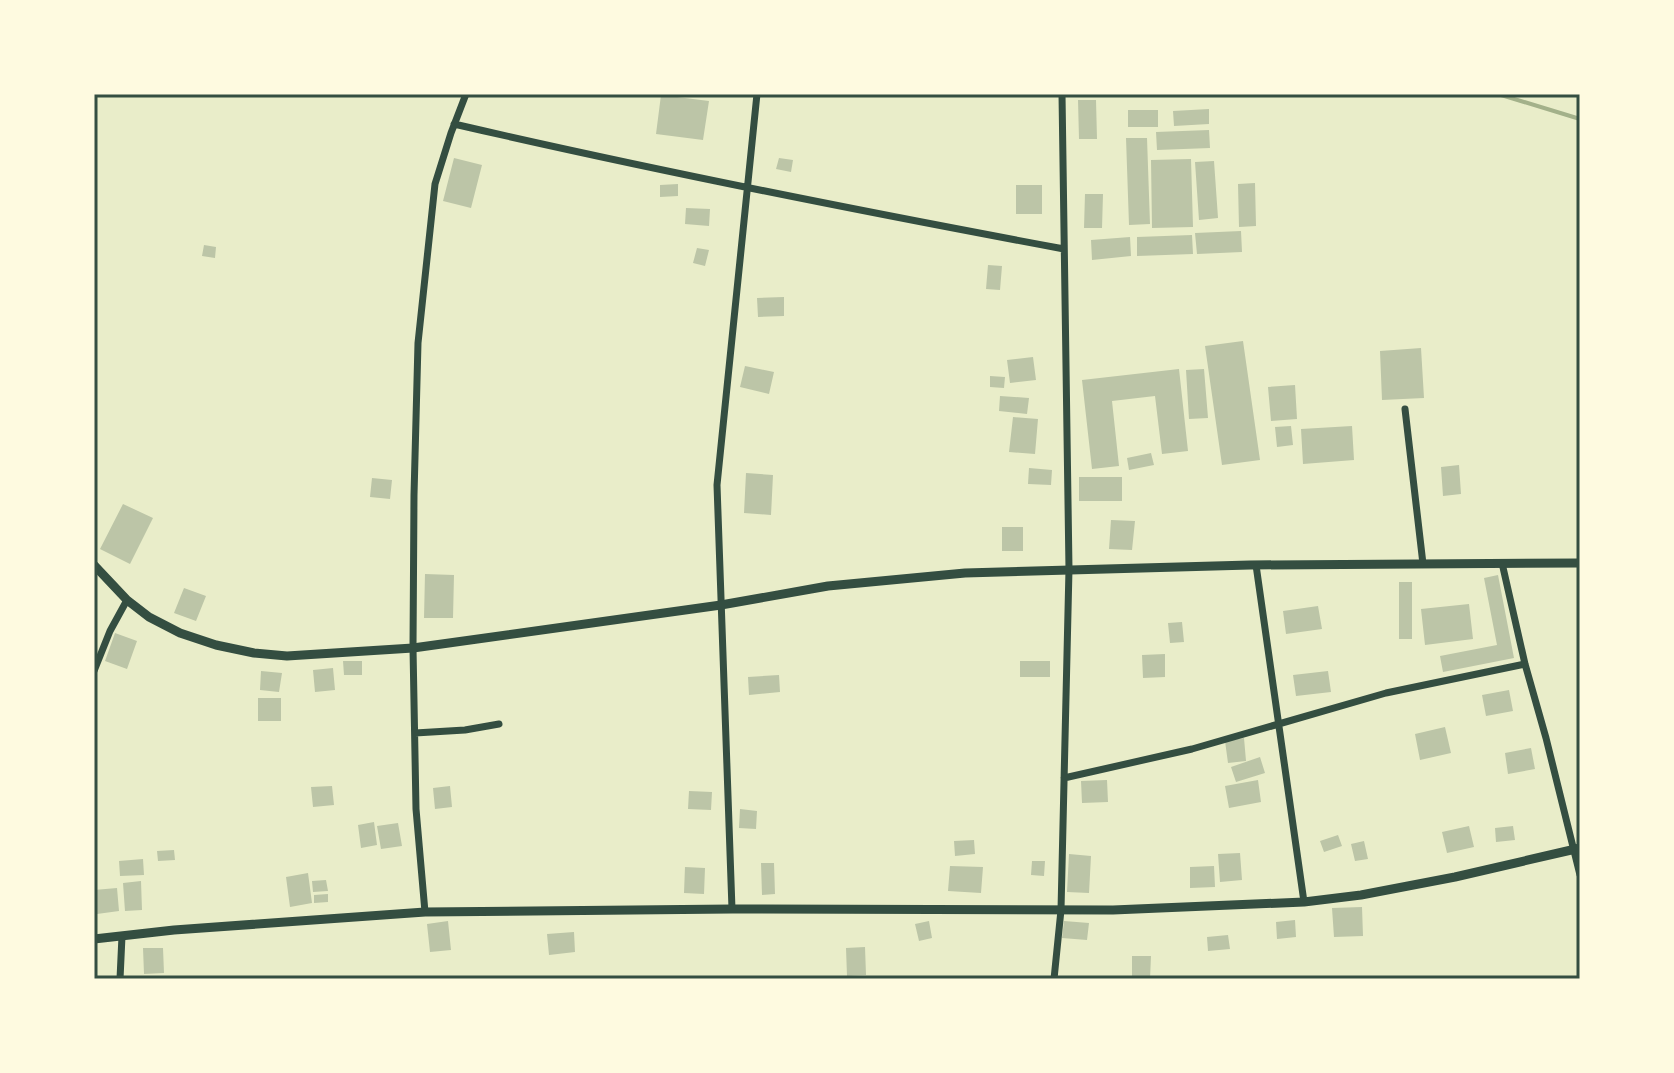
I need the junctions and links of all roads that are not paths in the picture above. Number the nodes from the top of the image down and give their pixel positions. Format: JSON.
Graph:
{"nodes":[{"id":1,"x":466,"y":94,"type":"edge"},
{"id":2,"x":757,"y":94,"type":"edge"},
{"id":3,"x":1062,"y":94,"type":"edge"},
{"id":4,"x":454,"y":124,"type":"junction"},
{"id":5,"x":748,"y":188,"type":"junction"},
{"id":6,"x":1064,"y":249,"type":"junction"},
{"id":7,"x":1405,"y":409,"type":"dead end"},
{"id":8,"x":1502,"y":563,"type":"junction"},
{"id":9,"x":1580,"y":563,"type":"edge"},
{"id":10,"x":1423,"y":564,"type":"junction"},
{"id":11,"x":94,"y":565,"type":"edge"},
{"id":12,"x":1256,"y":565,"type":"junction"},
{"id":13,"x":1069,"y":569,"type":"junction"},
{"id":14,"x":127,"y":600,"type":"junction"},
{"id":15,"x":721,"y":605,"type":"junction"},
{"id":16,"x":413,"y":648,"type":"junction"},
{"id":17,"x":1525,"y":664,"type":"junction"},
{"id":18,"x":94,"y":671,"type":"edge"},
{"id":19,"x":1279,"y":722,"type":"junction"},
{"id":20,"x":499,"y":724,"type":"dead end"},
{"id":21,"x":415,"y":733,"type":"junction"},
{"id":22,"x":1064,"y":778,"type":"junction"},
{"id":23,"x":1577,"y":849,"type":"edge"},
{"id":24,"x":1580,"y":875,"type":"edge"},
{"id":25,"x":1304,"y":902,"type":"junction"},
{"id":26,"x":732,"y":909,"type":"junction"},
{"id":27,"x":1061,"y":910,"type":"junction"},
{"id":28,"x":425,"y":912,"type":"junction"},
{"id":29,"x":122,"y":936,"type":"junction"},
{"id":30,"x":94,"y":939,"type":"edge"},
{"id":31,"x":120,"y":979,"type":"edge"},
{"id":32,"x":1054,"y":979,"type":"edge"}],
"edges":[{"from":1,"to":4,"type":"street"},
{"from":2,"to":5,"type":"street"},
{"from":3,"to":6,"type":"street"},
{"from":4,"to":5,"type":"street"},
{"from":4,"to":16,"type":"street"},
{"from":5,"to":6,"type":"street"},
{"from":5,"to":15,"type":"street"},
{"from":6,"to":13,"type":"street"},
{"from":7,"to":10,"type":"street"},
{"from":8,"to":9,"type":"street"},
{"from":8,"to":10,"type":"street"},
{"from":8,"to":17,"type":"street"},
{"from":10,"to":12,"type":"street"},
{"from":11,"to":14,"type":"street"},
{"from":12,"to":13,"type":"street"},
{"from":12,"to":19,"type":"street"},
{"from":13,"to":15,"type":"street"},
{"from":13,"to":22,"type":"street"},
{"from":14,"to":16,"type":"street"},
{"from":14,"to":18,"type":"street"},
{"from":15,"to":16,"type":"street"},
{"from":15,"to":26,"type":"street"},
{"from":16,"to":21,"type":"street"},
{"from":17,"to":19,"type":"street"},
{"from":17,"to":23,"type":"street"},
{"from":19,"to":22,"type":"street"},
{"from":19,"to":25,"type":"street"},
{"from":20,"to":21,"type":"street"},
{"from":21,"to":28,"type":"street"},
{"from":22,"to":27,"type":"street"},
{"from":23,"to":24,"type":"street"},
{"from":23,"to":25,"type":"street"},
{"from":25,"to":27,"type":"street"},
{"from":26,"to":27,"type":"street"},
{"from":26,"to":28,"type":"street"},
{"from":27,"to":32,"type":"street"},
{"from":28,"to":29,"type":"street"},
{"from":29,"to":30,"type":"street"},
{"from":29,"to":31,"type":"street"}]}
